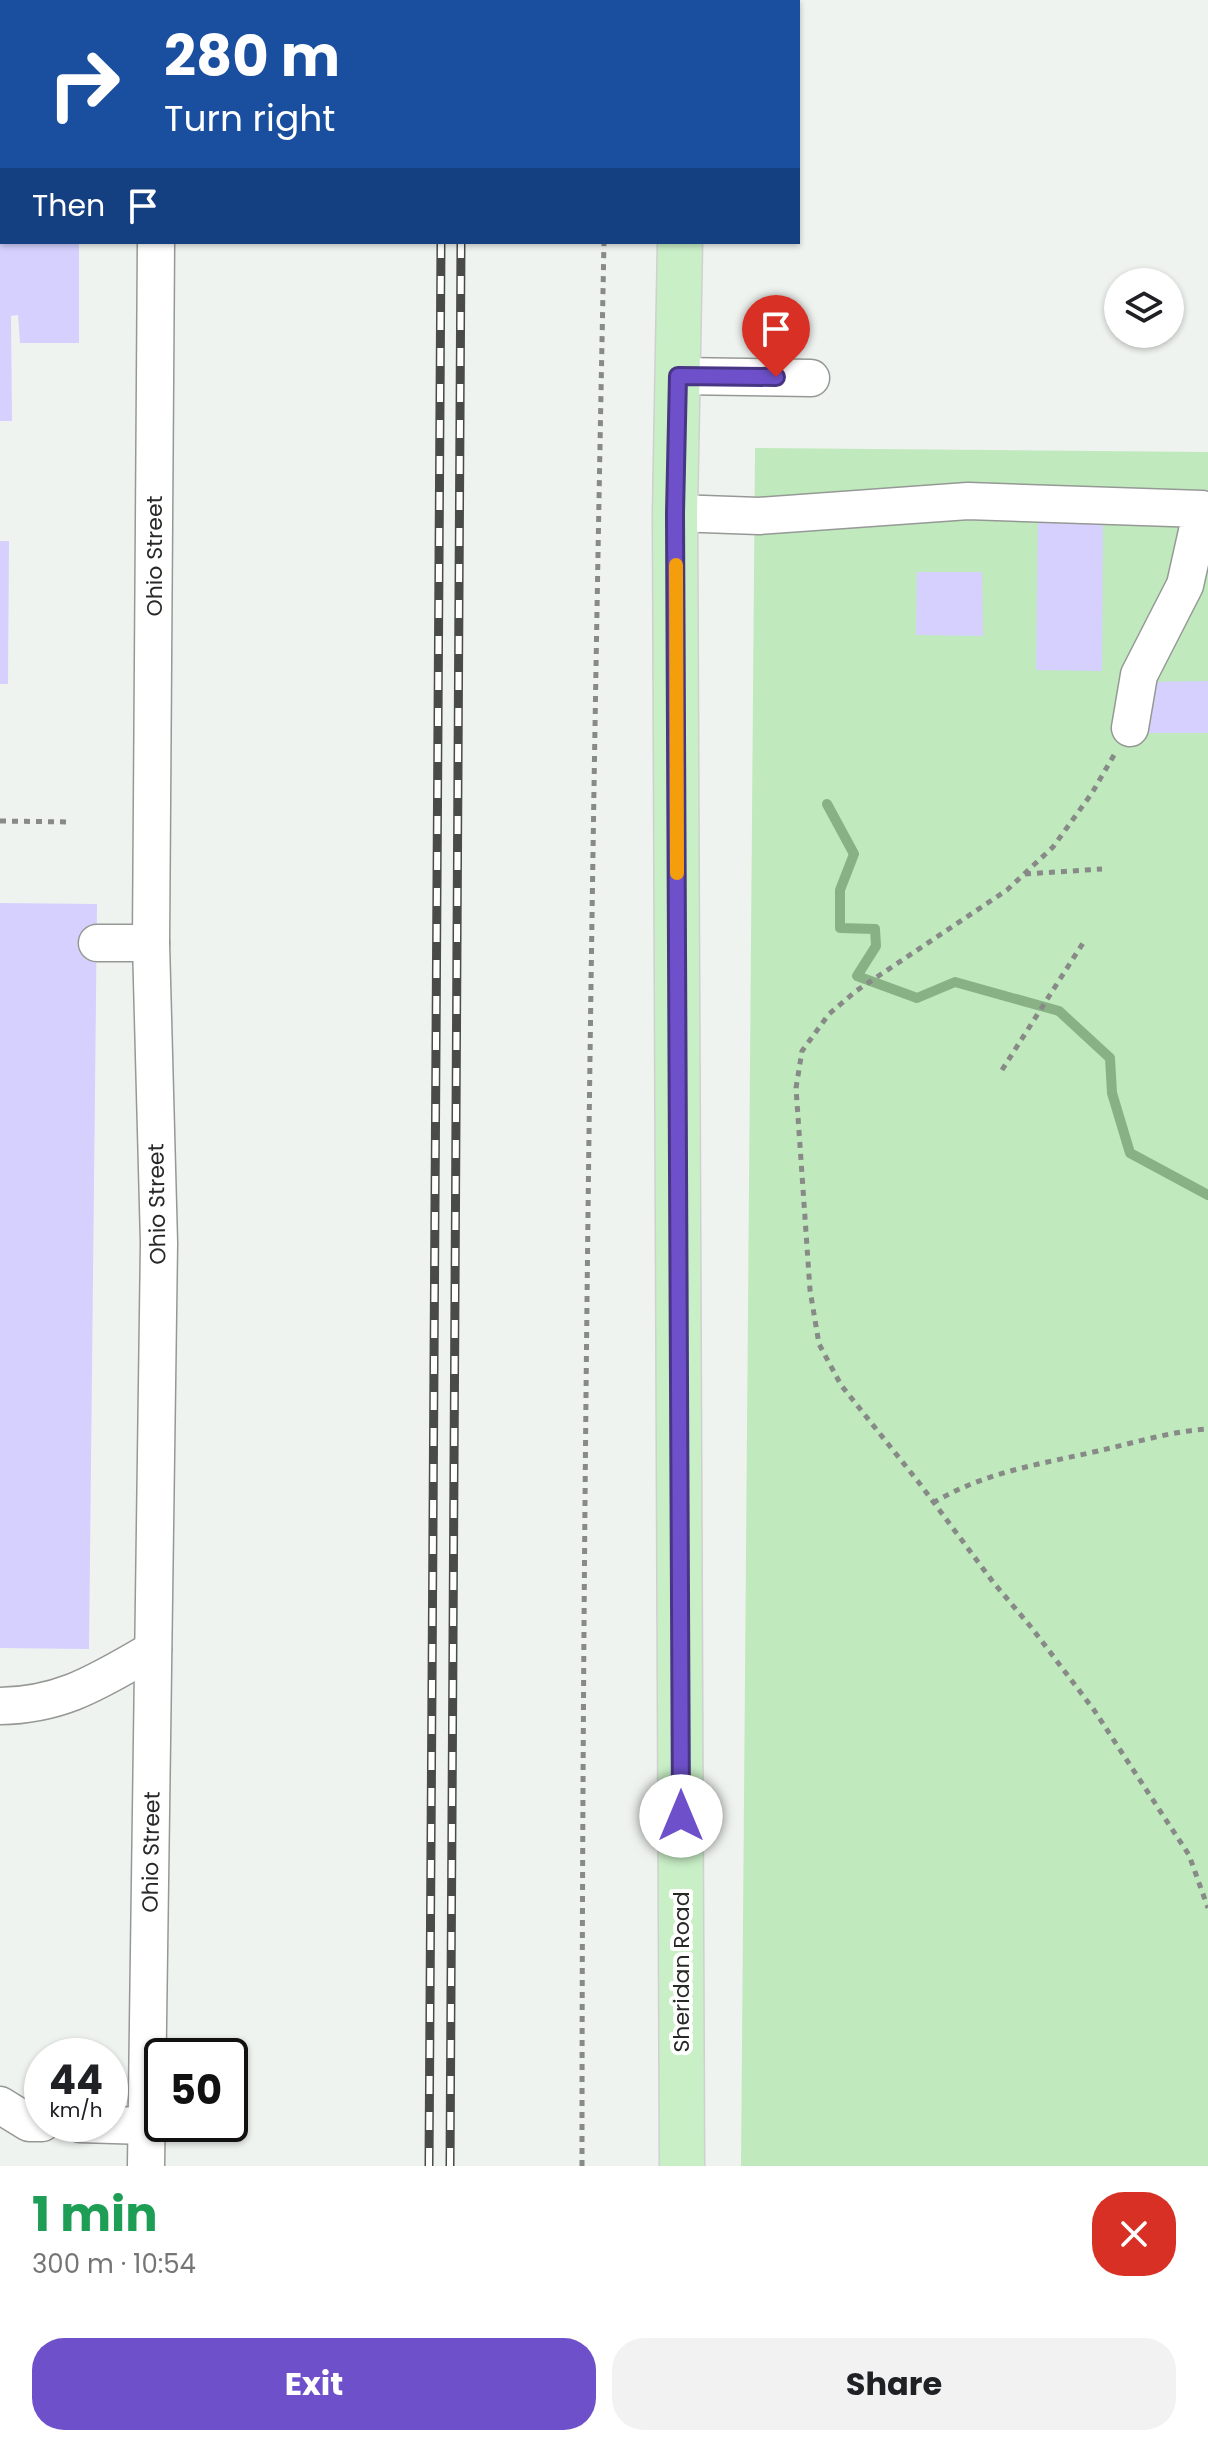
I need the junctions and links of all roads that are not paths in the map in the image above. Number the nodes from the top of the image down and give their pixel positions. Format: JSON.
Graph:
{"nodes":[{"id":1,"x":156,"y":244,"type":"edge"},
{"id":2,"x":680,"y":244,"type":"edge"},
{"id":3,"x":678,"y":376,"type":"junction"},
{"id":4,"x":811,"y":378,"type":"dead end"},
{"id":5,"x":675,"y":513,"type":"junction"},
{"id":6,"x":1130,"y":728,"type":"road end"},
{"id":7,"x":97,"y":943,"type":"dead end"},
{"id":8,"x":151,"y":943,"type":"junction"},
{"id":9,"x":153,"y":1650,"type":"junction"},
{"id":10,"x":0,"y":1706,"type":"edge"},
{"id":11,"x":148,"y":2038,"type":"edge"},
{"id":12,"x":0,"y":2105,"type":"edge"},
{"id":13,"x":24,"y":2120,"type":"edge"},
{"id":14,"x":147,"y":2142,"type":"edge"},
{"id":15,"x":146,"y":2166,"type":"edge"},
{"id":16,"x":682,"y":2166,"type":"edge"}],
"edges":[{"from":1,"to":8,"type":"street","name":"Ohio Street"},
{"from":2,"to":3,"type":"main road","name":"Sheridan Road"},
{"from":3,"to":4,"type":"street"},
{"from":3,"to":5,"type":"main road","name":"Sheridan Road"},
{"from":5,"to":6,"type":"street"},
{"from":5,"to":16,"type":"main road","name":"Sheridan Road"},
{"from":7,"to":8,"type":"street"},
{"from":8,"to":9,"type":"street","name":"Ohio Street"},
{"from":9,"to":10,"type":"street"},
{"from":9,"to":11,"type":"street","name":"Ohio Street"},
{"from":12,"to":13,"type":"street"},
{"from":14,"to":15,"type":"street","name":"Ohio Street"}]}
